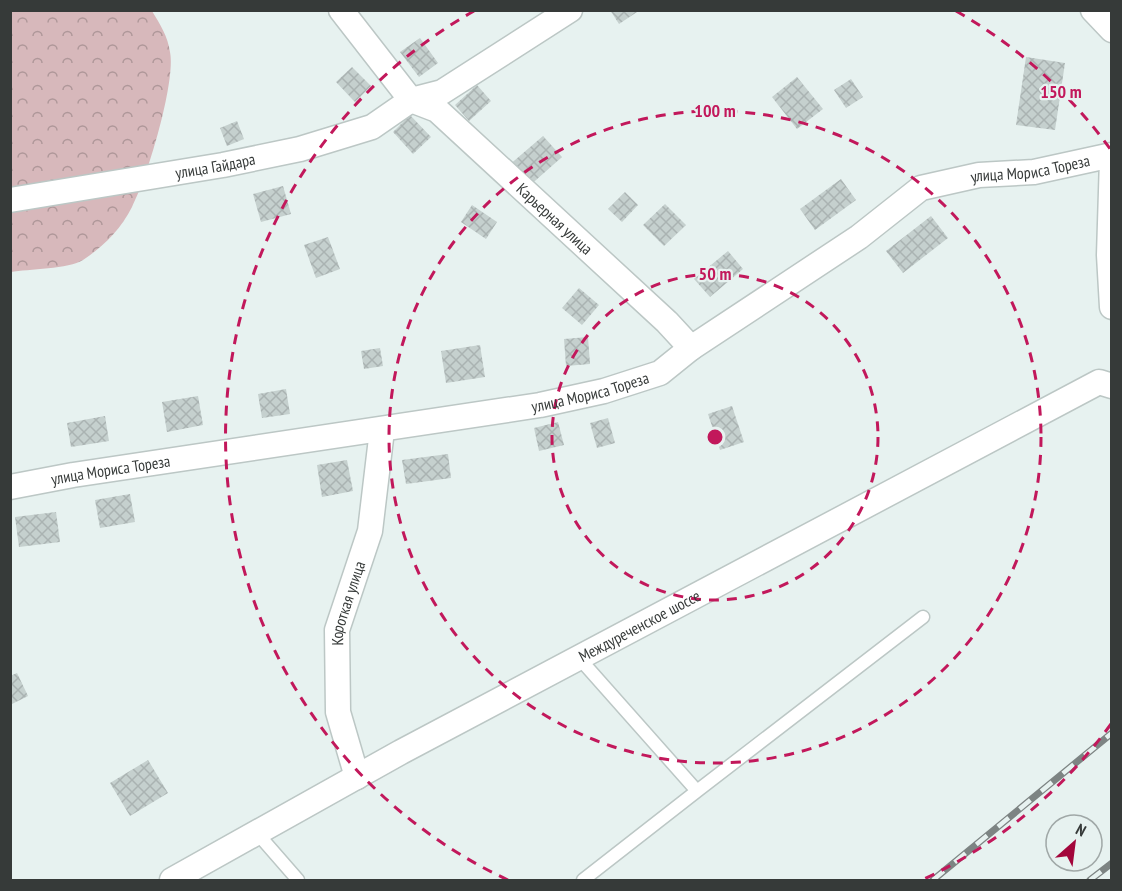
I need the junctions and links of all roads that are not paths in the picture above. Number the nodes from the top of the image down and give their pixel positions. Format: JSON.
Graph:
{"nodes":[{"id":1,"x":341,"y":10,"type":"edge"},
{"id":2,"x":570,"y":10,"type":"edge"},
{"id":3,"x":1093,"y":10,"type":"edge"},
{"id":4,"x":1112,"y":30,"type":"edge"},
{"id":5,"x":411,"y":100,"type":"junction"},
{"id":6,"x":1112,"y":157,"type":"edge"},
{"id":7,"x":10,"y":200,"type":"edge"},
{"id":8,"x":1110,"y":255,"type":"edge"},
{"id":9,"x":1112,"y":307,"type":"edge"},
{"id":10,"x":691,"y":348,"type":"junction"},
{"id":11,"x":1112,"y":386,"type":"edge"},
{"id":12,"x":382,"y":430,"type":"junction"},
{"id":13,"x":10,"y":487,"type":"edge"},
{"id":14,"x":923,"y":617,"type":"dead end"},
{"id":15,"x":579,"y":658,"type":"junction"},
{"id":16,"x":357,"y":777,"type":"junction"},
{"id":17,"x":697,"y":791,"type":"junction"},
{"id":18,"x":257,"y":833,"type":"junction"},
{"id":19,"x":172,"y":880,"type":"edge"},
{"id":20,"x":298,"y":880,"type":"edge"},
{"id":21,"x":583,"y":880,"type":"edge"}],
"edges":[{"from":1,"to":5,"type":"street","name":"Карьерная улица"},
{"from":2,"to":5,"type":"street"},
{"from":3,"to":4,"type":"street"},
{"from":5,"to":7,"type":"street","name":"улица Гайдара"},
{"from":5,"to":10,"type":"street","name":"Карьерная улица"},
{"from":6,"to":8,"type":"street"},
{"from":6,"to":10,"type":"street","name":"улица Мориса Тореза"},
{"from":8,"to":9,"type":"street"},
{"from":10,"to":12,"type":"street","name":"улица Мориса Тореза"},
{"from":11,"to":15,"type":"street","name":"Междуреченское шоссе"},
{"from":12,"to":13,"type":"street","name":"улица Мориса Тореза"},
{"from":12,"to":16,"type":"street","name":"Короткая улица"},
{"from":14,"to":17,"type":"lane"},
{"from":15,"to":16,"type":"street","name":"Междуреченское шоссе"},
{"from":15,"to":17,"type":"lane"},
{"from":16,"to":18,"type":"street","name":"Междуреченское шоссе"},
{"from":17,"to":21,"type":"lane"},
{"from":18,"to":19,"type":"street","name":"Междуреченское шоссе"},
{"from":18,"to":20,"type":"lane"}]}
